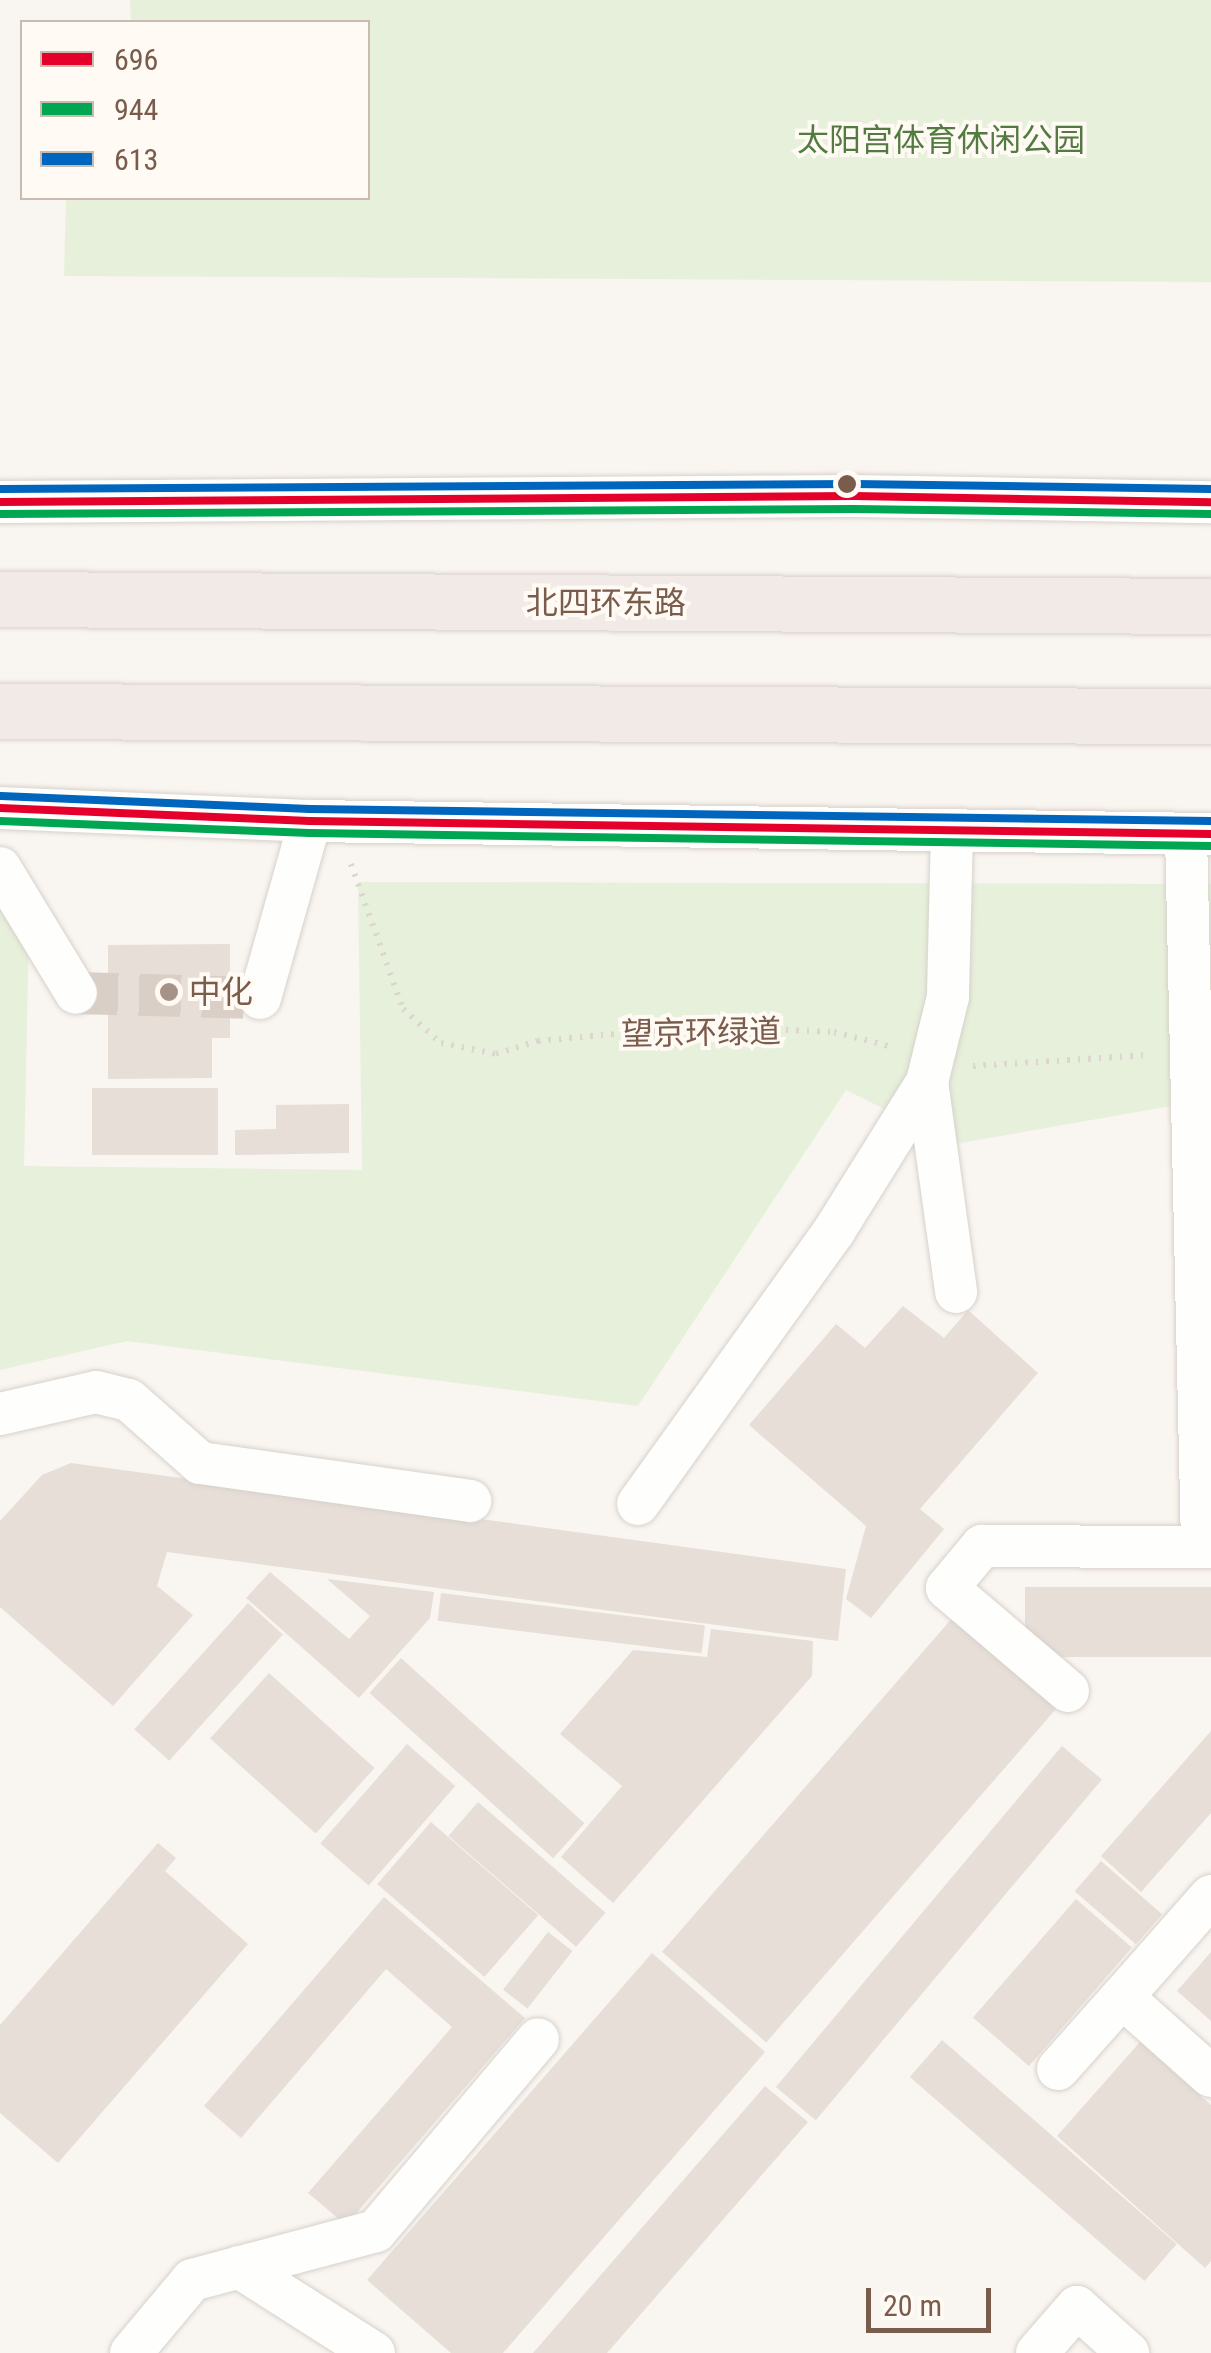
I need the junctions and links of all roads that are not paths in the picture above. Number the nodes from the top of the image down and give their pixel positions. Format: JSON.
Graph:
{"nodes":[{"id":1,"x":0,"y":502,"type":"edge"},
{"id":2,"x":1211,"y":502,"type":"edge"},
{"id":3,"x":0,"y":600,"type":"edge"},
{"id":4,"x":1211,"y":606,"type":"edge"},
{"id":5,"x":0,"y":711,"type":"edge"},
{"id":6,"x":1211,"y":716,"type":"edge"},
{"id":7,"x":0,"y":808,"type":"edge"},
{"id":8,"x":323,"y":821,"type":"junction"},
{"id":9,"x":952,"y":831,"type":"junction"},
{"id":10,"x":1199,"y":834,"type":"edge"},
{"id":11,"x":0,"y":868,"type":"edge"},
{"id":12,"x":76,"y":993,"type":"dead end"},
{"id":13,"x":260,"y":998,"type":"dead end"},
{"id":14,"x":930,"y":1069,"type":"junction"},
{"id":15,"x":1202,"y":1149,"type":"edge"},
{"id":16,"x":956,"y":1292,"type":"dead end"},
{"id":17,"x":0,"y":1414,"type":"edge"},
{"id":18,"x":470,"y":1501,"type":"dead end"},
{"id":19,"x":638,"y":1504,"type":"dead end"},
{"id":20,"x":1206,"y":1546,"type":"edge"},
{"id":21,"x":1068,"y":1691,"type":"dead end"},
{"id":22,"x":1211,"y":1896,"type":"edge"},
{"id":23,"x":1122,"y":1996,"type":"junction"},
{"id":24,"x":538,"y":2039,"type":"dead end"},
{"id":25,"x":1058,"y":2069,"type":"dead end"},
{"id":26,"x":1211,"y":2076,"type":"edge"},
{"id":27,"x":238,"y":2267,"type":"junction"},
{"id":28,"x":131,"y":2353,"type":"edge"},
{"id":29,"x":374,"y":2353,"type":"edge"},
{"id":30,"x":1037,"y":2353,"type":"edge"},
{"id":31,"x":1128,"y":2353,"type":"edge"}],
"edges":[{"from":1,"to":2,"type":"street"},
{"from":3,"to":4,"type":"highway","name":"北四环东路"},
{"from":5,"to":6,"type":"highway"},
{"from":7,"to":8,"type":"street"},
{"from":8,"to":9,"type":"street"},
{"from":8,"to":13,"type":"street"},
{"from":9,"to":10,"type":"street"},
{"from":9,"to":14,"type":"street"},
{"from":10,"to":15,"type":"street"},
{"from":11,"to":12,"type":"street"},
{"from":14,"to":16,"type":"street"},
{"from":14,"to":19,"type":"street"},
{"from":15,"to":20,"type":"street"},
{"from":17,"to":18,"type":"street"},
{"from":20,"to":21,"type":"street"},
{"from":22,"to":23,"type":"street"},
{"from":23,"to":25,"type":"street"},
{"from":23,"to":26,"type":"street"},
{"from":24,"to":27,"type":"street"},
{"from":27,"to":28,"type":"street"},
{"from":27,"to":29,"type":"street"},
{"from":30,"to":31,"type":"street"}]}
